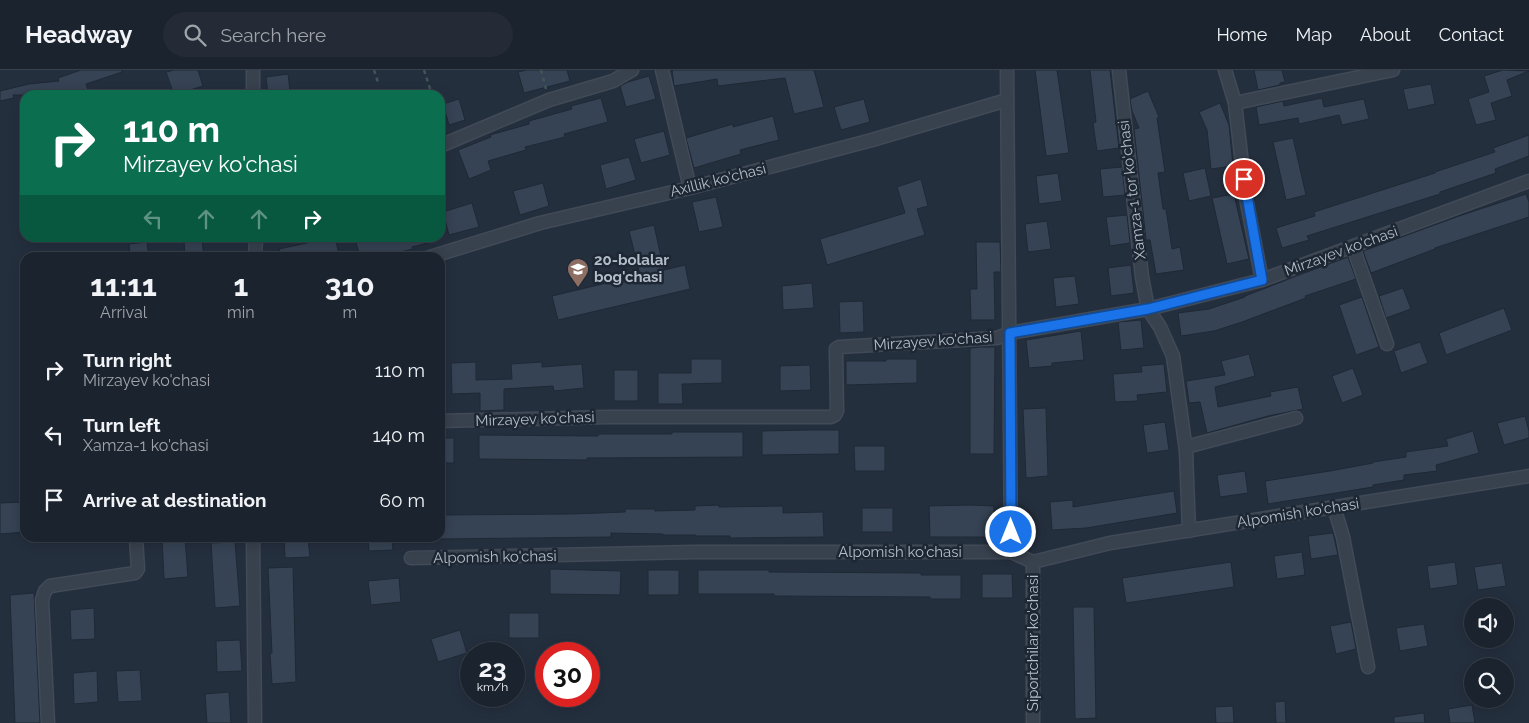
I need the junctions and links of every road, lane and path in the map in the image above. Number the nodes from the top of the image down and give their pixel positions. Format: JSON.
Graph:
{"nodes":[{"id":1,"x":253,"y":70,"type":"edge"},
{"id":2,"x":374,"y":70,"type":"edge"},
{"id":3,"x":424,"y":70,"type":"edge"},
{"id":4,"x":541,"y":70,"type":"edge"},
{"id":5,"x":632,"y":70,"type":"edge"},
{"id":6,"x":662,"y":70,"type":"edge"},
{"id":7,"x":1007,"y":70,"type":"edge"},
{"id":8,"x":1120,"y":70,"type":"edge"},
{"id":9,"x":1225,"y":70,"type":"edge"},
{"id":10,"x":1393,"y":70,"type":"edge"},
{"id":11,"x":379,"y":85,"type":"dead end"},
{"id":12,"x":254,"y":90,"type":"edge"},
{"id":13,"x":430,"y":90,"type":"edge"},
{"id":14,"x":550,"y":100,"type":"junction"},
{"id":15,"x":1007,"y":100,"type":"junction"},
{"id":16,"x":1235,"y":103,"type":"junction"},
{"id":17,"x":445,"y":144,"type":"edge"},
{"id":18,"x":1529,"y":181,"type":"edge"},
{"id":19,"x":690,"y":188,"type":"junction"},
{"id":20,"x":1353,"y":247,"type":"junction"},
{"id":21,"x":445,"y":253,"type":"edge"},
{"id":22,"x":1262,"y":280,"type":"junction"},
{"id":23,"x":1148,"y":309,"type":"junction"},
{"id":24,"x":1010,"y":333,"type":"junction"},
{"id":25,"x":1387,"y":344,"type":"dead end"},
{"id":26,"x":1296,"y":418,"type":"dead end"},
{"id":27,"x":445,"y":422,"type":"edge"},
{"id":28,"x":1186,"y":446,"type":"junction"},
{"id":29,"x":1529,"y":476,"type":"edge"},
{"id":30,"x":1334,"y":507,"type":"junction"},
{"id":31,"x":1189,"y":531,"type":"junction"},
{"id":32,"x":136,"y":542,"type":"edge"},
{"id":33,"x":253,"y":542,"type":"edge"},
{"id":34,"x":1011,"y":552,"type":"junction"},
{"id":35,"x":411,"y":558,"type":"dead end"},
{"id":36,"x":1033,"y":562,"type":"junction"},
{"id":37,"x":1368,"y":668,"type":"dead end"},
{"id":38,"x":48,"y":723,"type":"edge"},
{"id":39,"x":255,"y":723,"type":"edge"},
{"id":40,"x":1033,"y":723,"type":"edge"}],
"edges":[{"from":1,"to":12,"type":"street"},
{"from":2,"to":11,"type":"path"},
{"from":3,"to":13,"type":"path"},
{"from":4,"to":14,"type":"path"},
{"from":5,"to":14,"type":"street"},
{"from":6,"to":19,"type":"street"},
{"from":7,"to":15,"type":"street"},
{"from":8,"to":23,"type":"street","name":"Xamza-1 tor ko'chasi"},
{"from":9,"to":16,"type":"street"},
{"from":10,"to":16,"type":"street"},
{"from":14,"to":17,"type":"street"},
{"from":15,"to":19,"type":"street","name":"Axillik ko'chasi"},
{"from":15,"to":24,"type":"street"},
{"from":16,"to":22,"type":"street"},
{"from":18,"to":20,"type":"street","name":"Mirzayev ko'chasi"},
{"from":19,"to":21,"type":"street","name":"Axillik ko'chasi"},
{"from":20,"to":22,"type":"street","name":"Mirzayev ko'chasi"},
{"from":20,"to":25,"type":"street"},
{"from":22,"to":23,"type":"street","name":"Mirzayev ko'chasi"},
{"from":23,"to":24,"type":"street","name":"Mirzayev ko'chasi"},
{"from":23,"to":28,"type":"street"},
{"from":24,"to":27,"type":"street","name":"Mirzayev ko'chasi"},
{"from":24,"to":34,"type":"street"},
{"from":26,"to":28,"type":"street"},
{"from":28,"to":31,"type":"street"},
{"from":29,"to":30,"type":"street","name":"Alpomish ko'chasi"},
{"from":30,"to":31,"type":"street","name":"Alpomish ko'chasi"},
{"from":30,"to":37,"type":"street"},
{"from":31,"to":36,"type":"street","name":"Alpomish ko'chasi"},
{"from":32,"to":38,"type":"street"},
{"from":33,"to":39,"type":"street"},
{"from":34,"to":35,"type":"street","name":"Alpomish ko'chasi"},
{"from":34,"to":36,"type":"street","name":"Alpomish ko'chasi"},
{"from":36,"to":40,"type":"street","name":"Siportchilar ko'chasi"}]}
